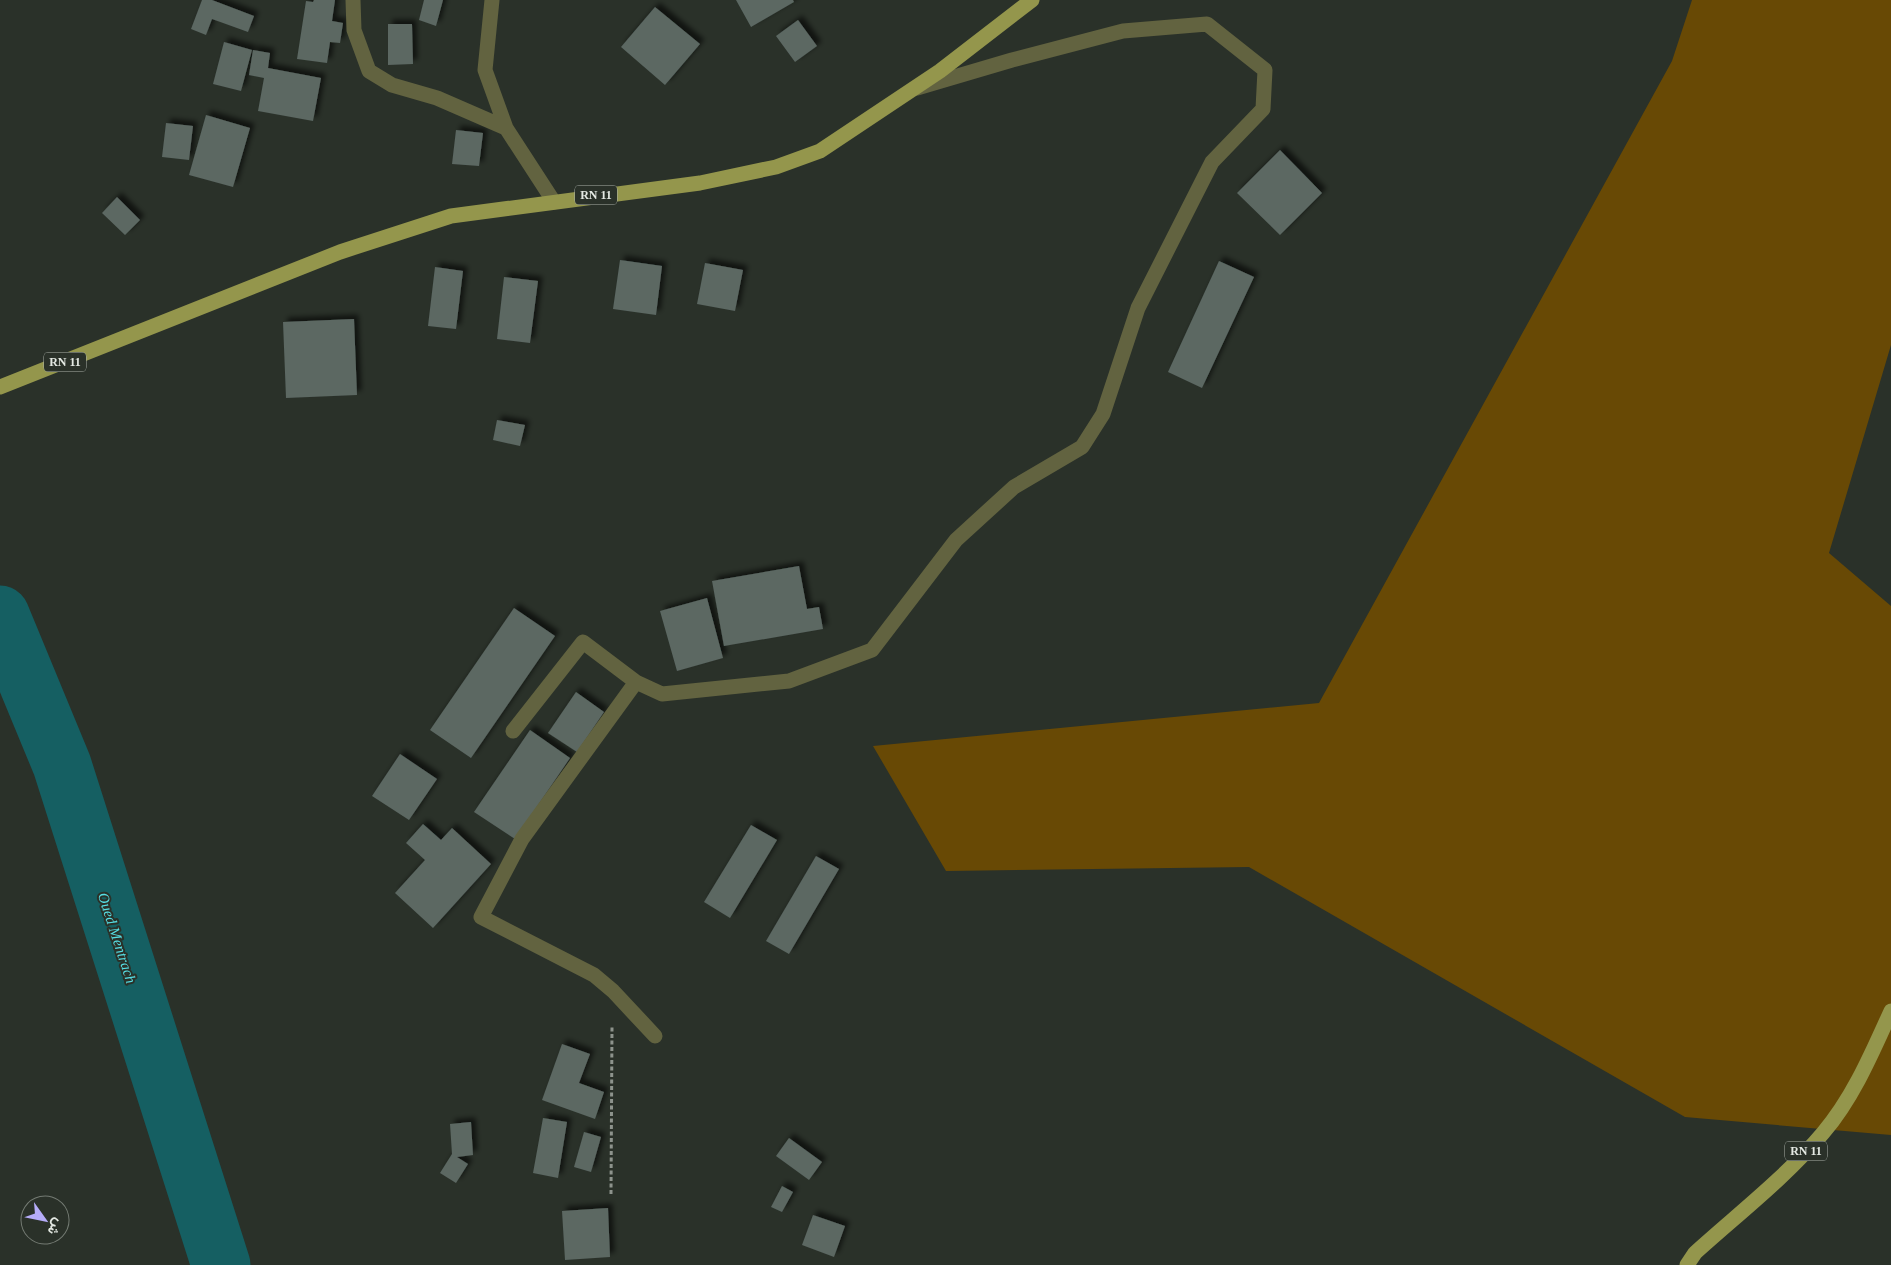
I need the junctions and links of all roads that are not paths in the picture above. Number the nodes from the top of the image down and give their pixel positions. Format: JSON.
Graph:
{"nodes":[{"id":1,"x":353,"y":0,"type":"edge"},
{"id":2,"x":492,"y":0,"type":"edge"},
{"id":3,"x":1032,"y":0,"type":"edge"},
{"id":4,"x":913,"y":89,"type":"junction"},
{"id":5,"x":506,"y":128,"type":"junction"},
{"id":6,"x":554,"y":202,"type":"junction"},
{"id":7,"x":0,"y":388,"type":"edge"},
{"id":8,"x":636,"y":682,"type":"junction"},
{"id":9,"x":512,"y":731,"type":"dead end"},
{"id":10,"x":1891,"y":1011,"type":"edge"},
{"id":11,"x":655,"y":1036,"type":"dead end"},
{"id":12,"x":1687,"y":1265,"type":"edge"}],
"edges":[{"from":1,"to":5,"type":"street"},
{"from":2,"to":5,"type":"street"},
{"from":3,"to":4,"type":"main road","number":"RN 11"},
{"from":4,"to":6,"type":"main road","number":"RN 11"},
{"from":4,"to":8,"type":"street"},
{"from":5,"to":6,"type":"street"},
{"from":6,"to":7,"type":"main road","number":"RN 11"},
{"from":8,"to":9,"type":"street"},
{"from":8,"to":11,"type":"street"},
{"from":10,"to":12,"type":"main road","number":"RN 11"}]}
